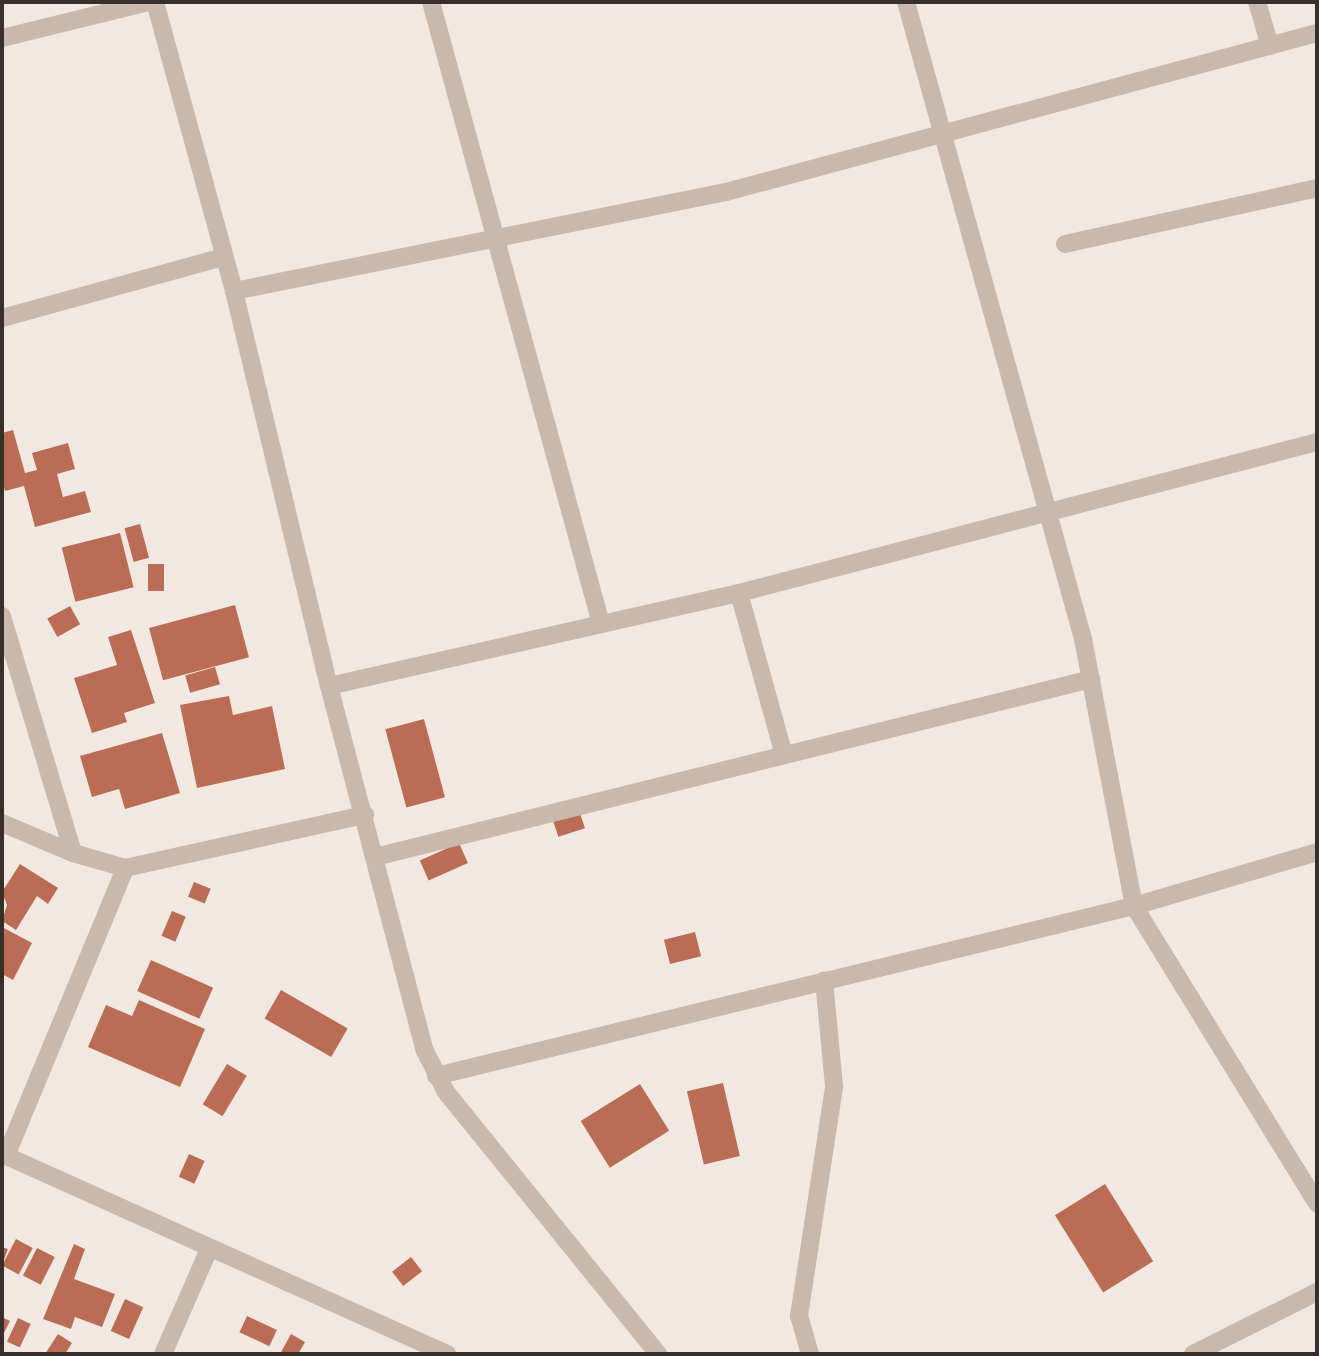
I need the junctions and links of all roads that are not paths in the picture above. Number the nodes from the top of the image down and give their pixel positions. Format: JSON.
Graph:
{"nodes":[{"id":1,"x":149,"y":2,"type":"edge"},
{"id":2,"x":155,"y":2,"type":"edge"},
{"id":3,"x":431,"y":2,"type":"edge"},
{"id":4,"x":906,"y":2,"type":"edge"},
{"id":5,"x":1257,"y":2,"type":"edge"},
{"id":6,"x":1317,"y":33,"type":"edge"},
{"id":7,"x":2,"y":38,"type":"edge"},
{"id":8,"x":1270,"y":46,"type":"junction"},
{"id":9,"x":945,"y":135,"type":"junction"},
{"id":10,"x":1317,"y":188,"type":"edge"},
{"id":11,"x":498,"y":239,"type":"junction"},
{"id":12,"x":1065,"y":244,"type":"dead end"},
{"id":13,"x":224,"y":257,"type":"junction"},
{"id":14,"x":234,"y":291,"type":"junction"},
{"id":15,"x":2,"y":318,"type":"edge"},
{"id":16,"x":1317,"y":442,"type":"edge"},
{"id":17,"x":1048,"y":514,"type":"junction"},
{"id":18,"x":739,"y":593,"type":"junction"},
{"id":19,"x":2,"y":616,"type":"edge"},
{"id":20,"x":601,"y":624,"type":"junction"},
{"id":21,"x":1091,"y":679,"type":"junction"},
{"id":22,"x":329,"y":686,"type":"junction"},
{"id":23,"x":784,"y":755,"type":"junction"},
{"id":24,"x":365,"y":816,"type":"junction"},
{"id":25,"x":2,"y":822,"type":"edge"},
{"id":26,"x":1317,"y":852,"type":"edge"},
{"id":27,"x":73,"y":853,"type":"junction"},
{"id":28,"x":375,"y":857,"type":"junction"},
{"id":29,"x":125,"y":868,"type":"junction"},
{"id":30,"x":1134,"y":906,"type":"junction"},
{"id":31,"x":824,"y":980,"type":"junction"},
{"id":32,"x":436,"y":1076,"type":"junction"},
{"id":33,"x":4,"y":1155,"type":"edge"},
{"id":34,"x":1317,"y":1204,"type":"edge"},
{"id":35,"x":209,"y":1249,"type":"junction"},
{"id":36,"x":1317,"y":1292,"type":"edge"},
{"id":37,"x":163,"y":1354,"type":"edge"},
{"id":38,"x":447,"y":1354,"type":"edge"},
{"id":39,"x":658,"y":1354,"type":"edge"},
{"id":40,"x":810,"y":1354,"type":"edge"},
{"id":41,"x":1193,"y":1354,"type":"edge"}],
"edges":[{"from":1,"to":7,"type":"street"},
{"from":2,"to":13,"type":"street"},
{"from":3,"to":11,"type":"street"},
{"from":4,"to":9,"type":"street"},
{"from":5,"to":8,"type":"street"},
{"from":6,"to":8,"type":"street"},
{"from":8,"to":9,"type":"street"},
{"from":9,"to":11,"type":"street"},
{"from":9,"to":17,"type":"street"},
{"from":10,"to":12,"type":"street"},
{"from":11,"to":14,"type":"street"},
{"from":11,"to":20,"type":"street"},
{"from":13,"to":14,"type":"street"},
{"from":13,"to":15,"type":"street"},
{"from":14,"to":22,"type":"street"},
{"from":16,"to":17,"type":"street"},
{"from":17,"to":18,"type":"street"},
{"from":17,"to":21,"type":"street"},
{"from":18,"to":20,"type":"street"},
{"from":18,"to":23,"type":"street"},
{"from":19,"to":27,"type":"street"},
{"from":20,"to":22,"type":"street"},
{"from":21,"to":23,"type":"street"},
{"from":21,"to":30,"type":"street"},
{"from":22,"to":24,"type":"street"},
{"from":23,"to":28,"type":"street"},
{"from":24,"to":28,"type":"street"},
{"from":24,"to":29,"type":"street"},
{"from":25,"to":27,"type":"street"},
{"from":26,"to":30,"type":"street"},
{"from":27,"to":29,"type":"street"},
{"from":28,"to":32,"type":"street"},
{"from":29,"to":33,"type":"street"},
{"from":30,"to":31,"type":"street"},
{"from":30,"to":34,"type":"street"},
{"from":31,"to":32,"type":"street"},
{"from":31,"to":40,"type":"street"},
{"from":32,"to":39,"type":"street"},
{"from":33,"to":35,"type":"street"},
{"from":35,"to":37,"type":"street"},
{"from":35,"to":38,"type":"street"},
{"from":36,"to":41,"type":"street"}]}
